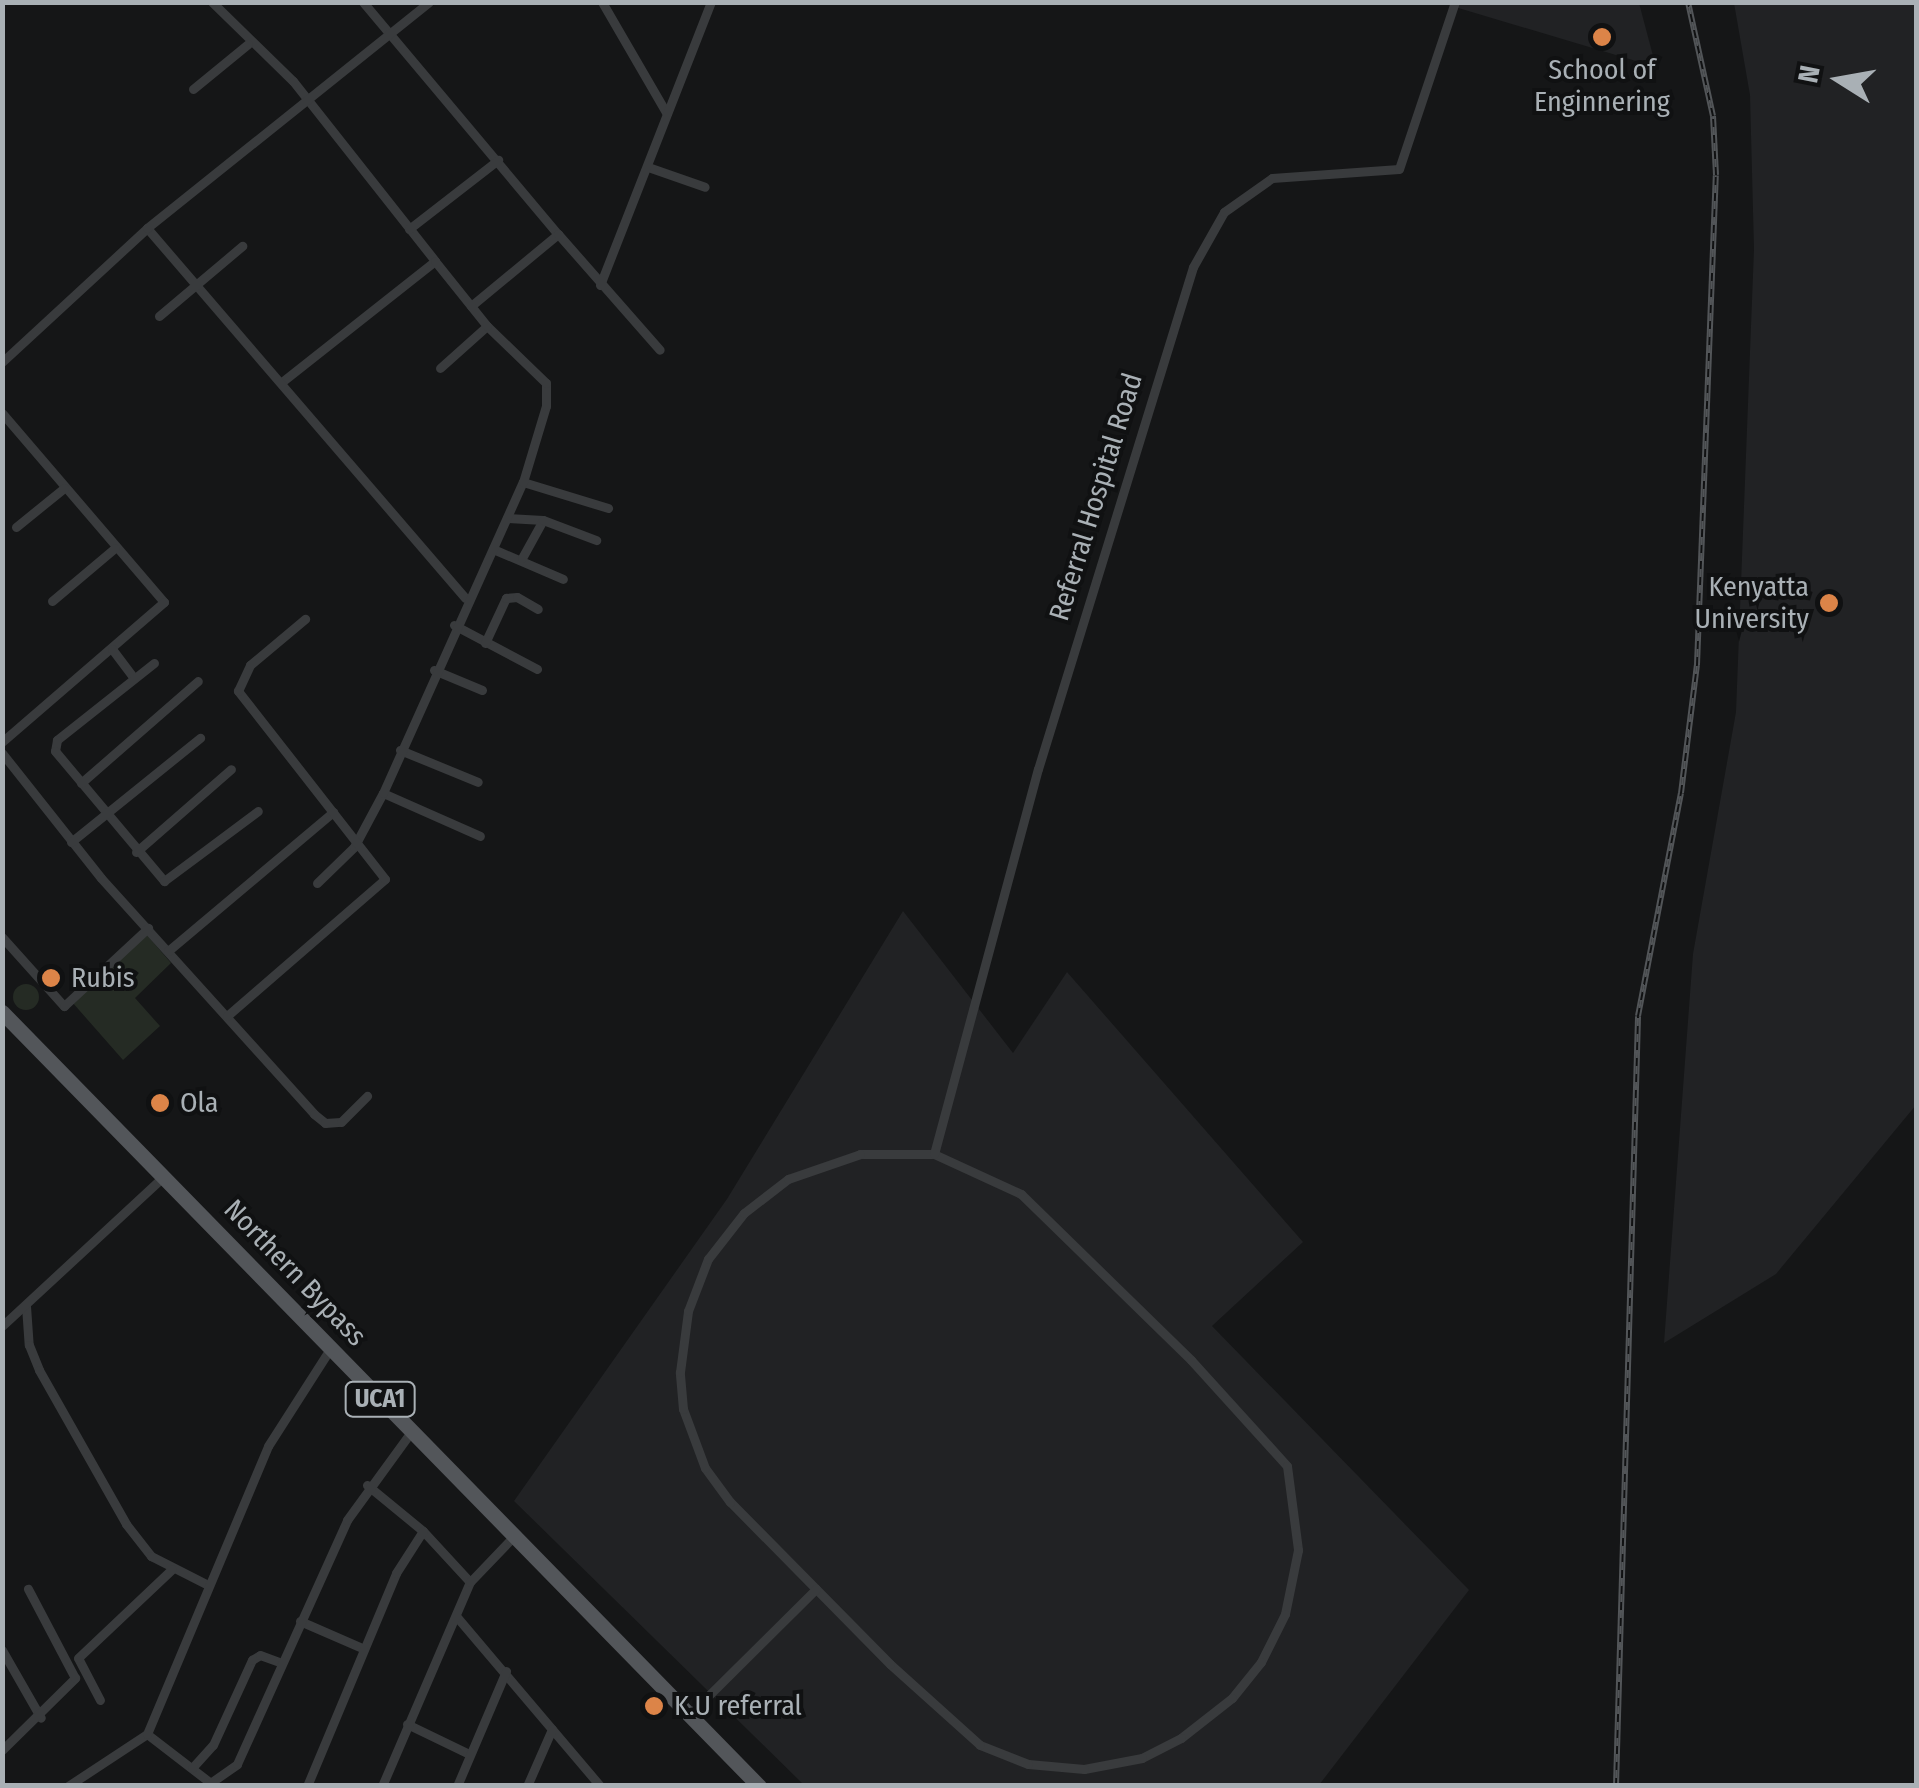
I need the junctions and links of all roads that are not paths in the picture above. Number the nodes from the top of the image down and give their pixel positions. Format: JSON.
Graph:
{"nodes":[{"id":1,"x":212,"y":2,"type":"edge"},
{"id":2,"x":362,"y":2,"type":"edge"},
{"id":3,"x":429,"y":2,"type":"edge"},
{"id":4,"x":602,"y":2,"type":"edge"},
{"id":5,"x":711,"y":2,"type":"edge"},
{"id":6,"x":1455,"y":2,"type":"edge"},
{"id":7,"x":388,"y":36,"type":"junction"},
{"id":8,"x":248,"y":44,"type":"junction"},
{"id":9,"x":193,"y":89,"type":"dead end"},
{"id":10,"x":308,"y":103,"type":"junction"},
{"id":11,"x":667,"y":114,"type":"junction"},
{"id":12,"x":498,"y":160,"type":"junction"},
{"id":13,"x":648,"y":166,"type":"junction"},
{"id":14,"x":705,"y":188,"type":"dead end"},
{"id":15,"x":147,"y":228,"type":"junction"},
{"id":16,"x":409,"y":229,"type":"junction"},
{"id":17,"x":558,"y":234,"type":"junction"},
{"id":18,"x":242,"y":246,"type":"dead end"},
{"id":19,"x":435,"y":261,"type":"junction"},
{"id":20,"x":200,"y":282,"type":"junction"},
{"id":21,"x":600,"y":286,"type":"junction"},
{"id":22,"x":471,"y":306,"type":"junction"},
{"id":23,"x":160,"y":316,"type":"dead end"},
{"id":24,"x":487,"y":326,"type":"junction"},
{"id":25,"x":660,"y":350,"type":"dead end"},
{"id":26,"x":2,"y":362,"type":"edge"},
{"id":27,"x":440,"y":368,"type":"dead end"},
{"id":28,"x":283,"y":381,"type":"junction"},
{"id":29,"x":2,"y":413,"type":"edge"},
{"id":30,"x":523,"y":482,"type":"junction"},
{"id":31,"x":64,"y":488,"type":"junction"},
{"id":32,"x":608,"y":508,"type":"dead end"},
{"id":33,"x":507,"y":518,"type":"junction"},
{"id":34,"x":543,"y":520,"type":"junction"},
{"id":35,"x":16,"y":527,"type":"dead end"},
{"id":36,"x":596,"y":540,"type":"dead end"},
{"id":37,"x":115,"y":548,"type":"junction"},
{"id":38,"x":493,"y":548,"type":"junction"},
{"id":39,"x":522,"y":558,"type":"junction"},
{"id":40,"x":564,"y":579,"type":"dead end"},
{"id":41,"x":465,"y":598,"type":"junction"},
{"id":42,"x":52,"y":602,"type":"dead end"},
{"id":43,"x":538,"y":609,"type":"dead end"},
{"id":44,"x":305,"y":620,"type":"dead end"},
{"id":45,"x":454,"y":625,"type":"junction"},
{"id":46,"x":485,"y":643,"type":"junction"},
{"id":47,"x":112,"y":649,"type":"junction"},
{"id":48,"x":154,"y":663,"type":"dead end"},
{"id":49,"x":537,"y":669,"type":"dead end"},
{"id":50,"x":434,"y":670,"type":"junction"},
{"id":51,"x":134,"y":678,"type":"junction"},
{"id":52,"x":198,"y":681,"type":"dead end"},
{"id":53,"x":482,"y":690,"type":"dead end"},
{"id":54,"x":200,"y":738,"type":"dead end"},
{"id":55,"x":2,"y":742,"type":"edge"},
{"id":56,"x":400,"y":750,"type":"junction"},
{"id":57,"x":2,"y":754,"type":"edge"},
{"id":58,"x":231,"y":769,"type":"dead end"},
{"id":59,"x":478,"y":782,"type":"dead end"},
{"id":60,"x":81,"y":783,"type":"junction"},
{"id":61,"x":383,"y":793,"type":"junction"},
{"id":62,"x":258,"y":811,"type":"dead end"},
{"id":63,"x":333,"y":812,"type":"junction"},
{"id":64,"x":107,"y":815,"type":"junction"},
{"id":65,"x":480,"y":836,"type":"dead end"},
{"id":66,"x":358,"y":840,"type":"junction"},
{"id":67,"x":71,"y":842,"type":"junction"},
{"id":68,"x":136,"y":852,"type":"junction"},
{"id":69,"x":317,"y":883,"type":"dead end"},
{"id":70,"x":148,"y":928,"type":"junction"},
{"id":71,"x":2,"y":937,"type":"edge"},
{"id":72,"x":168,"y":951,"type":"junction"},
{"id":73,"x":2,"y":1012,"type":"edge"},
{"id":74,"x":227,"y":1016,"type":"junction"},
{"id":75,"x":366,"y":1096,"type":"dead end"},
{"id":76,"x":934,"y":1154,"type":"junction"},
{"id":77,"x":164,"y":1176,"type":"junction"},
{"id":78,"x":26,"y":1306,"type":"junction"},
{"id":79,"x":2,"y":1326,"type":"edge"},
{"id":80,"x":332,"y":1346,"type":"junction"},
{"id":81,"x":411,"y":1432,"type":"junction"},
{"id":82,"x":367,"y":1485,"type":"junction"},
{"id":83,"x":424,"y":1531,"type":"junction"},
{"id":84,"x":514,"y":1537,"type":"junction"},
{"id":85,"x":172,"y":1569,"type":"junction"},
{"id":86,"x":470,"y":1582,"type":"junction"},
{"id":87,"x":208,"y":1585,"type":"junction"},
{"id":88,"x":28,"y":1589,"type":"dead end"},
{"id":89,"x":816,"y":1590,"type":"junction"},
{"id":90,"x":456,"y":1616,"type":"junction"},
{"id":91,"x":300,"y":1621,"type":"junction"},
{"id":92,"x":362,"y":1648,"type":"junction"},
{"id":93,"x":2,"y":1650,"type":"edge"},
{"id":94,"x":282,"y":1663,"type":"junction"},
{"id":95,"x":506,"y":1671,"type":"junction"},
{"id":96,"x":100,"y":1700,"type":"dead end"},
{"id":97,"x":689,"y":1715,"type":"junction"},
{"id":98,"x":41,"y":1718,"type":"junction"},
{"id":99,"x":407,"y":1724,"type":"junction"},
{"id":100,"x":552,"y":1729,"type":"junction"},
{"id":101,"x":147,"y":1734,"type":"junction"},
{"id":102,"x":2,"y":1750,"type":"edge"},
{"id":103,"x":469,"y":1754,"type":"junction"},
{"id":104,"x":192,"y":1768,"type":"junction"},
{"id":105,"x":210,"y":1785,"type":"edge"},
{"id":106,"x":68,"y":1786,"type":"edge"},
{"id":107,"x":307,"y":1786,"type":"edge"},
{"id":108,"x":382,"y":1786,"type":"edge"},
{"id":109,"x":457,"y":1786,"type":"edge"},
{"id":110,"x":527,"y":1786,"type":"edge"},
{"id":111,"x":600,"y":1786,"type":"edge"},
{"id":112,"x":759,"y":1786,"type":"edge"}],
"edges":[{"from":1,"to":8,"type":"street"},
{"from":2,"to":7,"type":"street"},
{"from":3,"to":7,"type":"street"},
{"from":4,"to":11,"type":"street"},
{"from":5,"to":11,"type":"street"},
{"from":6,"to":76,"type":"street","name":"Referral Hospital Road"},
{"from":7,"to":10,"type":"street"},
{"from":7,"to":12,"type":"street"},
{"from":8,"to":9,"type":"street"},
{"from":8,"to":10,"type":"street"},
{"from":10,"to":15,"type":"street"},
{"from":10,"to":16,"type":"street"},
{"from":11,"to":13,"type":"street"},
{"from":12,"to":16,"type":"street"},
{"from":12,"to":17,"type":"street"},
{"from":13,"to":14,"type":"street"},
{"from":13,"to":21,"type":"street"},
{"from":15,"to":20,"type":"street"},
{"from":15,"to":26,"type":"street"},
{"from":16,"to":19,"type":"street"},
{"from":17,"to":21,"type":"street"},
{"from":17,"to":22,"type":"street"},
{"from":18,"to":20,"type":"street"},
{"from":19,"to":22,"type":"street"},
{"from":19,"to":28,"type":"street"},
{"from":20,"to":23,"type":"street"},
{"from":20,"to":28,"type":"street"},
{"from":21,"to":25,"type":"street"},
{"from":22,"to":24,"type":"street"},
{"from":24,"to":27,"type":"street"},
{"from":24,"to":30,"type":"street"},
{"from":28,"to":41,"type":"street"},
{"from":29,"to":31,"type":"street"},
{"from":30,"to":32,"type":"street"},
{"from":30,"to":33,"type":"street"},
{"from":31,"to":35,"type":"street"},
{"from":31,"to":37,"type":"street"},
{"from":33,"to":34,"type":"street"},
{"from":33,"to":38,"type":"street"},
{"from":34,"to":36,"type":"street"},
{"from":34,"to":39,"type":"street"},
{"from":37,"to":42,"type":"street"},
{"from":37,"to":47,"type":"street"},
{"from":38,"to":39,"type":"street"},
{"from":38,"to":41,"type":"street"},
{"from":39,"to":40,"type":"street"},
{"from":41,"to":45,"type":"street"},
{"from":43,"to":46,"type":"street"},
{"from":44,"to":63,"type":"street"},
{"from":45,"to":46,"type":"street"},
{"from":45,"to":50,"type":"street"},
{"from":46,"to":49,"type":"street"},
{"from":47,"to":51,"type":"street"},
{"from":47,"to":55,"type":"street"},
{"from":48,"to":51,"type":"street"},
{"from":50,"to":53,"type":"street"},
{"from":50,"to":56,"type":"street"},
{"from":51,"to":60,"type":"street"},
{"from":52,"to":60,"type":"street"},
{"from":54,"to":64,"type":"street"},
{"from":56,"to":59,"type":"street"},
{"from":56,"to":61,"type":"street"},
{"from":57,"to":67,"type":"street"},
{"from":58,"to":68,"type":"street"},
{"from":60,"to":64,"type":"street"},
{"from":61,"to":65,"type":"street"},
{"from":61,"to":66,"type":"street"},
{"from":62,"to":68,"type":"street"},
{"from":63,"to":66,"type":"street"},
{"from":63,"to":72,"type":"street"},
{"from":64,"to":67,"type":"street"},
{"from":64,"to":68,"type":"street"},
{"from":66,"to":69,"type":"street"},
{"from":66,"to":74,"type":"street"},
{"from":67,"to":70,"type":"street"},
{"from":70,"to":71,"type":"street"},
{"from":70,"to":72,"type":"street"},
{"from":72,"to":74,"type":"street"},
{"from":73,"to":77,"type":"main road","name":"Northern Bypass","number":"UCA1"},
{"from":74,"to":75,"type":"street"},
{"from":76,"to":89,"type":"street"},
{"from":76,"to":89,"type":"street"},
{"from":77,"to":78,"type":"street"},
{"from":77,"to":80,"type":"main road","name":"Northern Bypass","number":"UCA1"},
{"from":78,"to":79,"type":"street"},
{"from":78,"to":85,"type":"street"},
{"from":80,"to":81,"type":"main road","name":"Northern Bypass","number":"UCA1"},
{"from":80,"to":87,"type":"street"},
{"from":81,"to":82,"type":"street"},
{"from":81,"to":84,"type":"main road","name":"Northern Bypass","number":"UCA1"},
{"from":82,"to":83,"type":"street"},
{"from":82,"to":91,"type":"street"},
{"from":83,"to":86,"type":"street"},
{"from":83,"to":92,"type":"street"},
{"from":84,"to":86,"type":"street"},
{"from":84,"to":97,"type":"main road","name":"Northern Bypass","number":"UCA1"},
{"from":85,"to":87,"type":"street"},
{"from":85,"to":96,"type":"street"},
{"from":86,"to":90,"type":"street"},
{"from":87,"to":101,"type":"street"},
{"from":88,"to":98,"type":"street"},
{"from":89,"to":97,"type":"street"},
{"from":90,"to":95,"type":"street"},
{"from":90,"to":99,"type":"street"},
{"from":91,"to":92,"type":"street"},
{"from":91,"to":94,"type":"street"},
{"from":92,"to":107,"type":"street"},
{"from":93,"to":98,"type":"street"},
{"from":94,"to":104,"type":"street"},
{"from":94,"to":105,"type":"street"},
{"from":95,"to":100,"type":"street"},
{"from":95,"to":103,"type":"street"},
{"from":97,"to":112,"type":"main road","name":"Northern Bypass","number":"UCA1"},
{"from":98,"to":102,"type":"street"},
{"from":99,"to":103,"type":"street"},
{"from":99,"to":108,"type":"street"},
{"from":100,"to":110,"type":"street"},
{"from":100,"to":111,"type":"street"},
{"from":101,"to":104,"type":"street"},
{"from":101,"to":106,"type":"street"},
{"from":103,"to":109,"type":"street"},
{"from":104,"to":105,"type":"street"}]}
